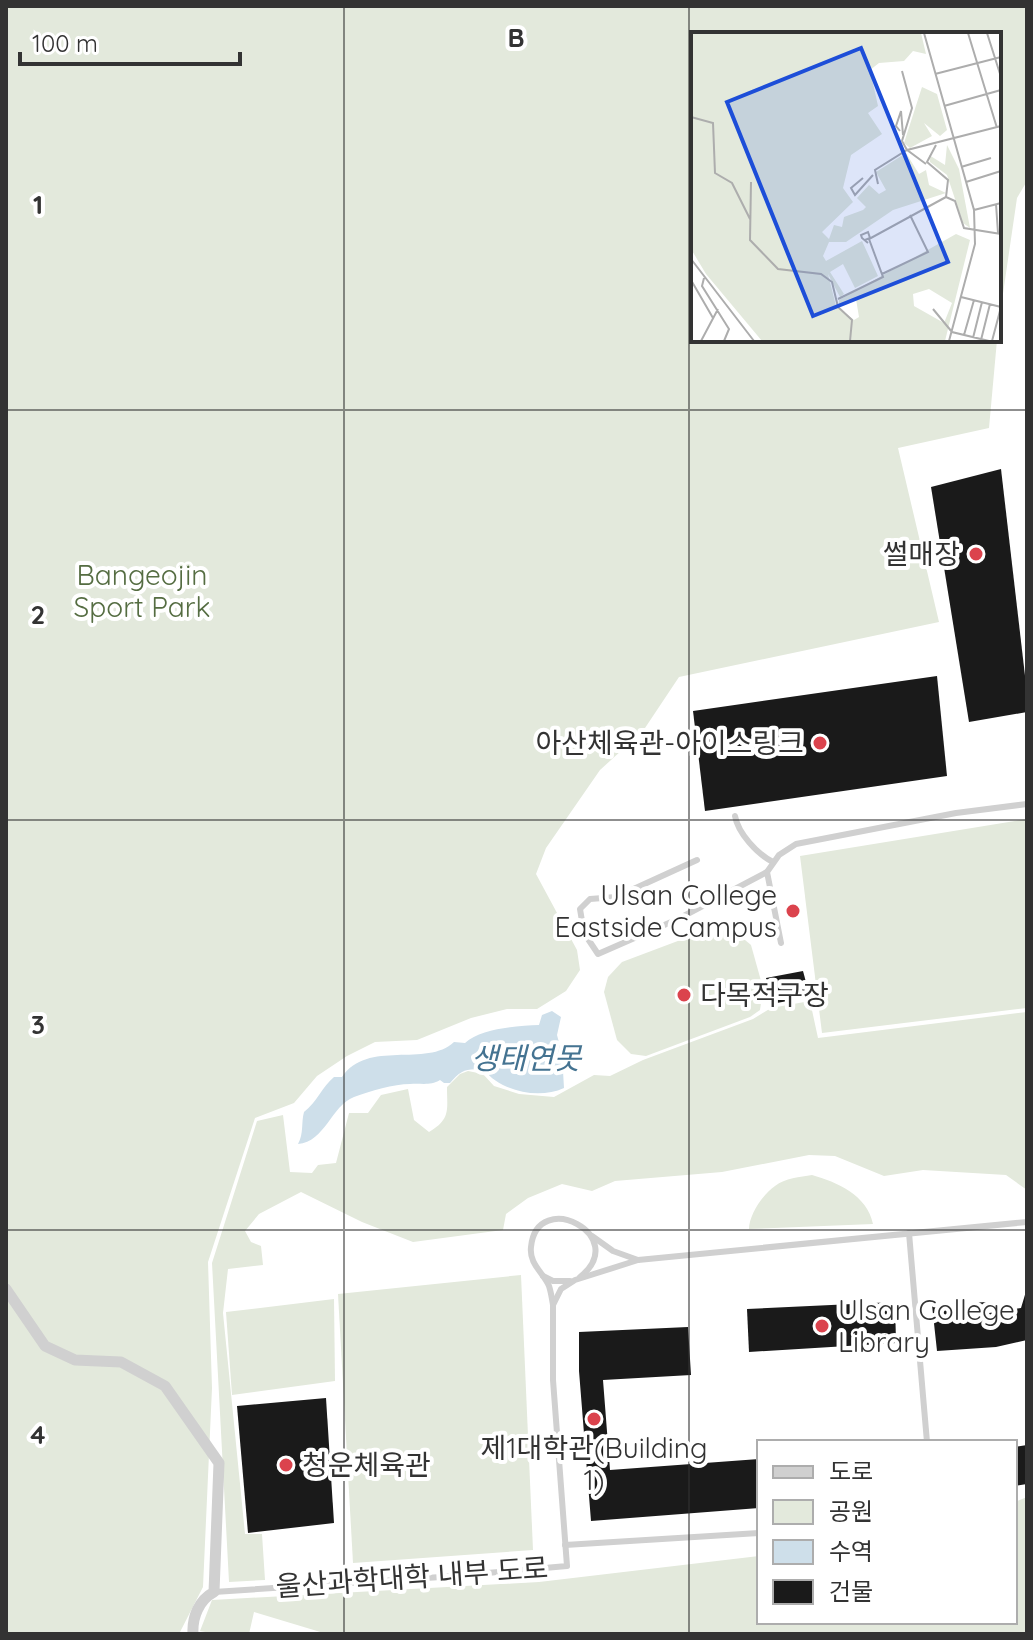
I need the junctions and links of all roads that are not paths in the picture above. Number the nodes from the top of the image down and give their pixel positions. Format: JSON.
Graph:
{"nodes":[{"id":1,"x":1027,"y":804,"type":"edge"},
{"id":2,"x":735,"y":816,"type":"dead end"},
{"id":3,"x":697,"y":860,"type":"dead end"},
{"id":4,"x":773,"y":862,"type":"junction"},
{"id":5,"x":767,"y":872,"type":"junction"},
{"id":6,"x":781,"y":943,"type":"dead end"},
{"id":7,"x":1027,"y":1222,"type":"edge"},
{"id":8,"x":909,"y":1233,"type":"junction"},
{"id":9,"x":591,"y":1236,"type":"junction"},
{"id":10,"x":638,"y":1260,"type":"junction"},
{"id":11,"x":543,"y":1276,"type":"junction"},
{"id":12,"x":575,"y":1280,"type":"junction"},
{"id":13,"x":6,"y":1289,"type":"edge"},
{"id":14,"x":553,"y":1305,"type":"junction"},
{"id":15,"x":927,"y":1440,"type":"edge"},
{"id":16,"x":757,"y":1533,"type":"edge"},
{"id":17,"x":565,"y":1545,"type":"junction"},
{"id":18,"x":214,"y":1592,"type":"junction"},
{"id":19,"x":193,"y":1634,"type":"edge"}],
"edges":[{"from":1,"to":4,"type":"lane"},
{"from":2,"to":4,"type":"lane"},
{"from":3,"to":5,"type":"lane"},
{"from":4,"to":5,"type":"lane"},
{"from":5,"to":6,"type":"lane"},
{"from":7,"to":8,"type":"lane"},
{"from":8,"to":10,"type":"lane"},
{"from":8,"to":15,"type":"lane"},
{"from":9,"to":10,"type":"lane"},
{"from":9,"to":11,"type":"lane"},
{"from":9,"to":12,"type":"lane"},
{"from":10,"to":12,"type":"lane"},
{"from":11,"to":12,"type":"lane"},
{"from":11,"to":14,"type":"lane","name":"울산과학대학 내부 도로"},
{"from":12,"to":14,"type":"lane"},
{"from":13,"to":18,"type":"street"},
{"from":14,"to":17,"type":"lane","name":"울산과학대학 내부 도로"},
{"from":16,"to":17,"type":"lane"},
{"from":17,"to":18,"type":"lane","name":"울산과학대학 내부 도로"},
{"from":18,"to":19,"type":"street"}]}
